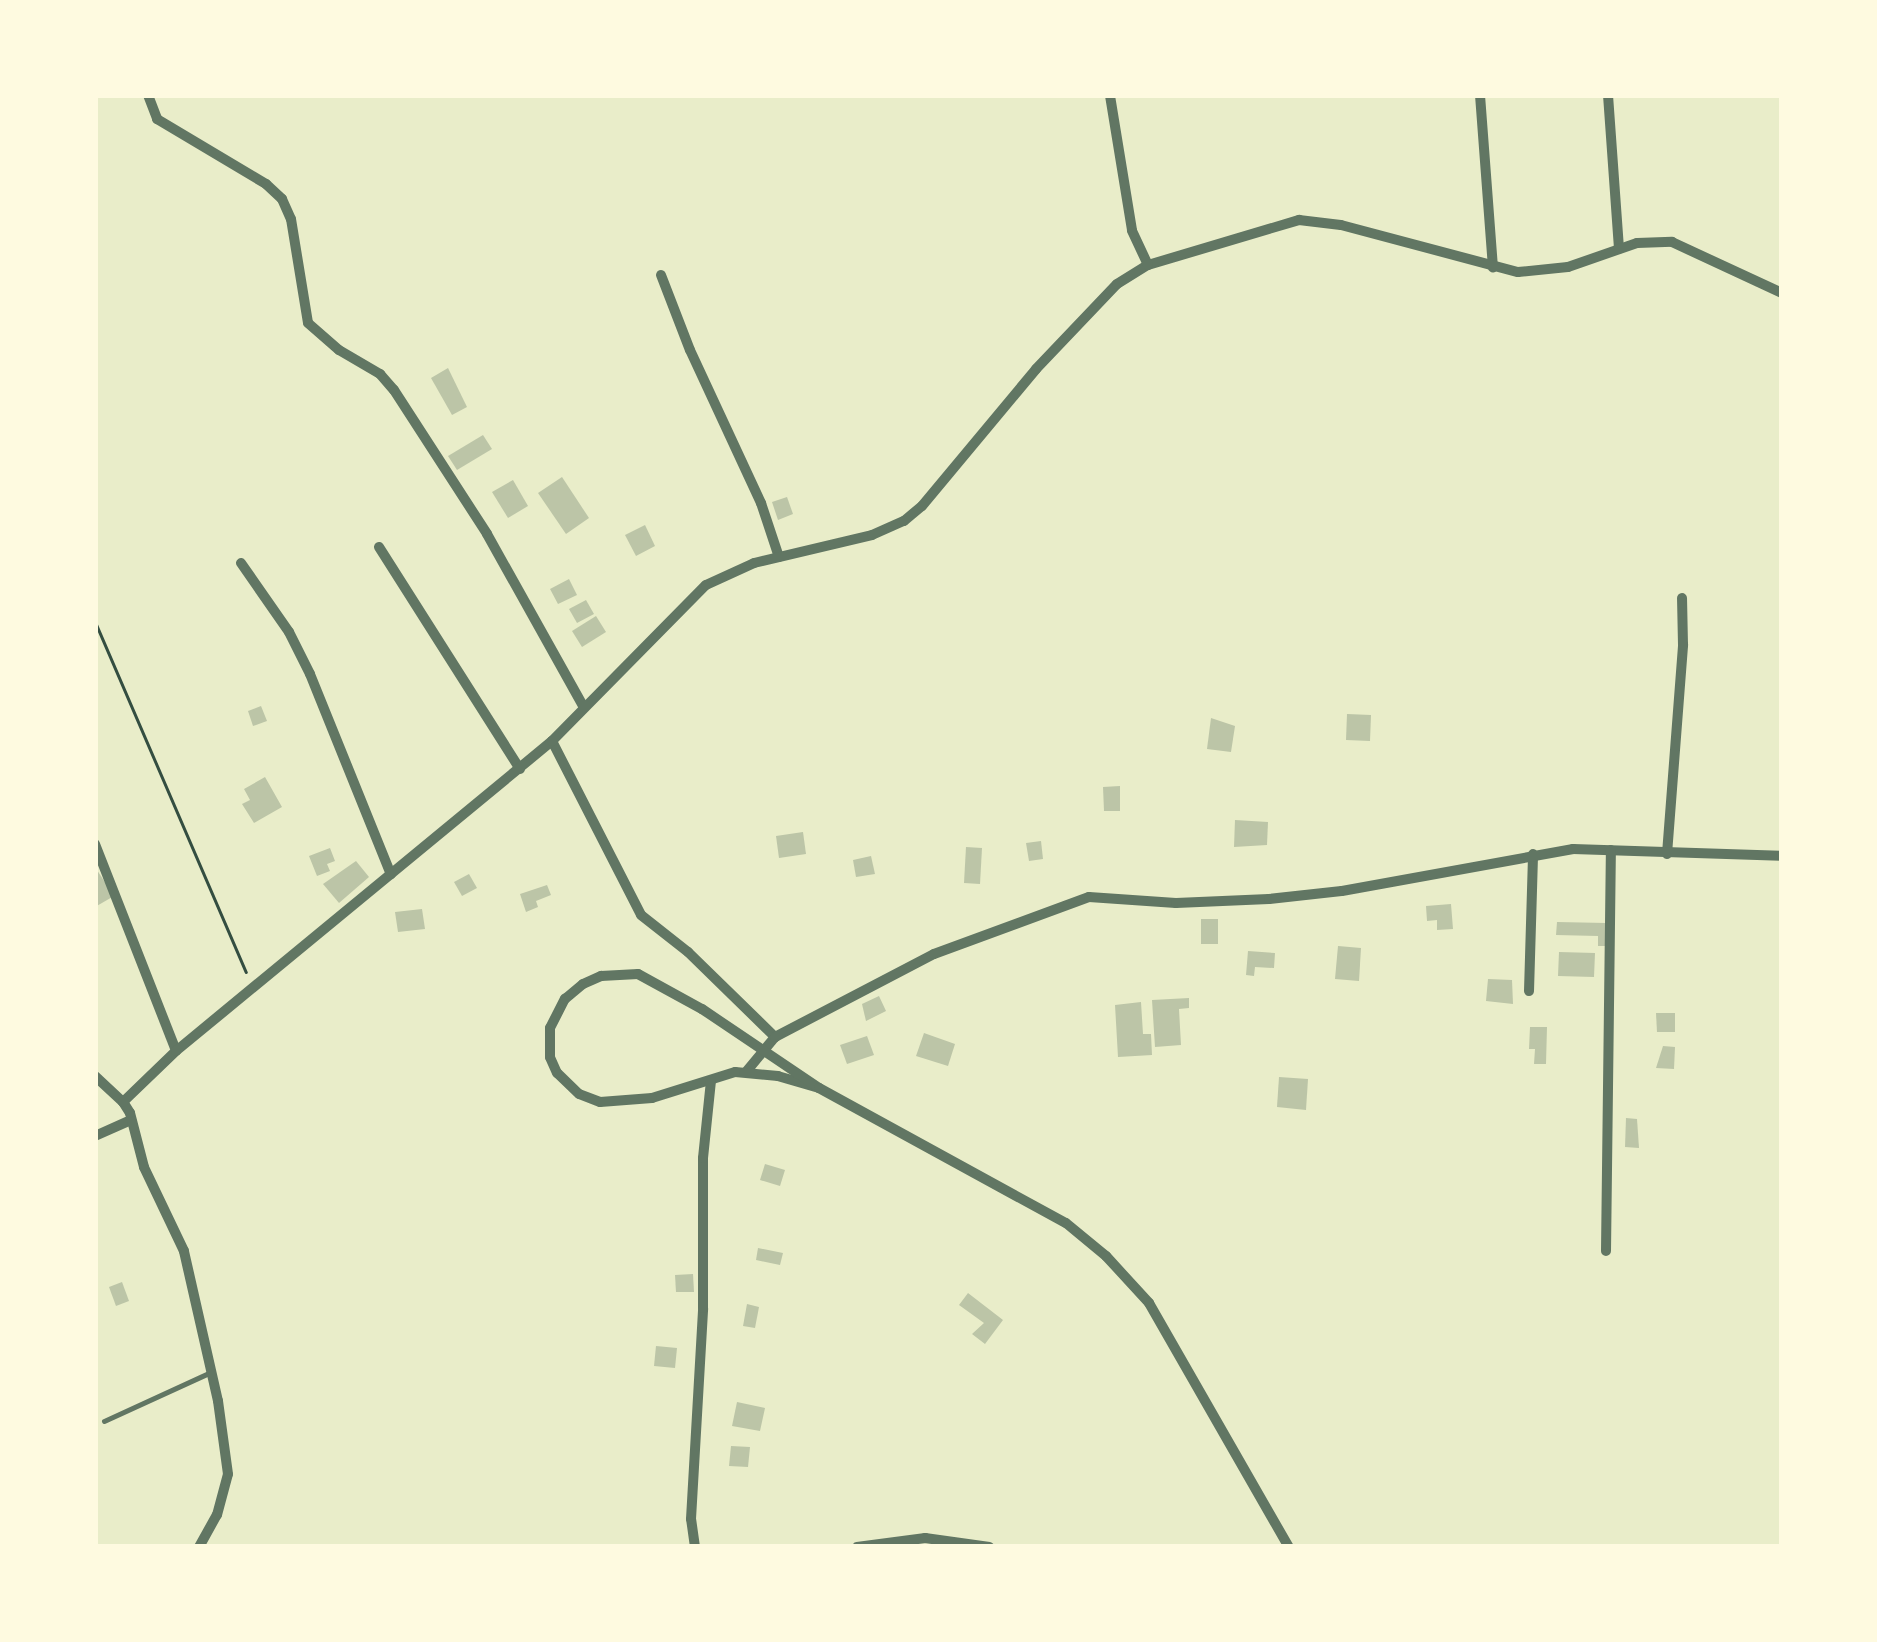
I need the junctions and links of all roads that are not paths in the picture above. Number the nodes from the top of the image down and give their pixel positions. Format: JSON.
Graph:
{"nodes":[{"id":1,"x":148,"y":95,"type":"edge"},
{"id":2,"x":1110,"y":95,"type":"edge"},
{"id":3,"x":1480,"y":95,"type":"edge"},
{"id":4,"x":1608,"y":95,"type":"edge"},
{"id":5,"x":1618,"y":249,"type":"junction"},
{"id":6,"x":1148,"y":265,"type":"junction"},
{"id":7,"x":1493,"y":268,"type":"junction"},
{"id":8,"x":661,"y":275,"type":"dead end"},
{"id":9,"x":1782,"y":292,"type":"edge"},
{"id":10,"x":379,"y":547,"type":"dead end"},
{"id":11,"x":780,"y":557,"type":"junction"},
{"id":12,"x":241,"y":563,"type":"dead end"},
{"id":13,"x":1682,"y":598,"type":"dead end"},
{"id":14,"x":583,"y":706,"type":"junction"},
{"id":15,"x":552,"y":742,"type":"junction"},
{"id":16,"x":520,"y":769,"type":"junction"},
{"id":17,"x":95,"y":844,"type":"edge"},
{"id":18,"x":1611,"y":850,"type":"junction"},
{"id":19,"x":1533,"y":854,"type":"junction"},
{"id":20,"x":1667,"y":854,"type":"junction"},
{"id":21,"x":1782,"y":856,"type":"edge"},
{"id":22,"x":390,"y":874,"type":"junction"},
{"id":23,"x":1529,"y":991,"type":"dead end"},
{"id":24,"x":775,"y":1036,"type":"junction"},
{"id":25,"x":762,"y":1050,"type":"junction"},
{"id":26,"x":176,"y":1051,"type":"junction"},
{"id":27,"x":746,"y":1072,"type":"junction"},
{"id":28,"x":95,"y":1076,"type":"edge"},
{"id":29,"x":711,"y":1080,"type":"junction"},
{"id":30,"x":818,"y":1088,"type":"junction"},
{"id":31,"x":123,"y":1102,"type":"junction"},
{"id":32,"x":132,"y":1120,"type":"junction"},
{"id":33,"x":95,"y":1136,"type":"edge"},
{"id":34,"x":1606,"y":1251,"type":"dead end"},
{"id":35,"x":212,"y":1372,"type":"junction"},
{"id":36,"x":104,"y":1421,"type":"dead end"},
{"id":37,"x":199,"y":1547,"type":"edge"},
{"id":38,"x":696,"y":1547,"type":"edge"},
{"id":39,"x":857,"y":1547,"type":"edge"},
{"id":40,"x":990,"y":1547,"type":"edge"},
{"id":41,"x":1290,"y":1547,"type":"edge"}],
"edges":[{"from":1,"to":14,"type":"street"},
{"from":2,"to":6,"type":"street"},
{"from":3,"to":7,"type":"street"},
{"from":4,"to":5,"type":"street"},
{"from":5,"to":7,"type":"street"},
{"from":5,"to":9,"type":"street"},
{"from":6,"to":7,"type":"street"},
{"from":6,"to":11,"type":"street"},
{"from":8,"to":11,"type":"street"},
{"from":10,"to":16,"type":"street"},
{"from":11,"to":14,"type":"street"},
{"from":12,"to":22,"type":"street"},
{"from":13,"to":20,"type":"street"},
{"from":14,"to":15,"type":"street"},
{"from":15,"to":16,"type":"street"},
{"from":15,"to":24,"type":"street"},
{"from":16,"to":22,"type":"street"},
{"from":17,"to":26,"type":"street"},
{"from":18,"to":19,"type":"street"},
{"from":18,"to":20,"type":"street"},
{"from":18,"to":34,"type":"street"},
{"from":19,"to":23,"type":"street"},
{"from":19,"to":24,"type":"street"},
{"from":20,"to":21,"type":"street"},
{"from":22,"to":26,"type":"street"},
{"from":24,"to":25,"type":"street"},
{"from":25,"to":27,"type":"street"},
{"from":25,"to":29,"type":"street"},
{"from":25,"to":30,"type":"street"},
{"from":26,"to":31,"type":"street"},
{"from":27,"to":29,"type":"street"},
{"from":27,"to":30,"type":"street"},
{"from":28,"to":31,"type":"street"},
{"from":29,"to":38,"type":"street"},
{"from":30,"to":41,"type":"street"},
{"from":31,"to":32,"type":"street"},
{"from":32,"to":33,"type":"street"},
{"from":32,"to":35,"type":"street"},
{"from":35,"to":36,"type":"lane"},
{"from":35,"to":37,"type":"street"},
{"from":39,"to":40,"type":"street"}]}
